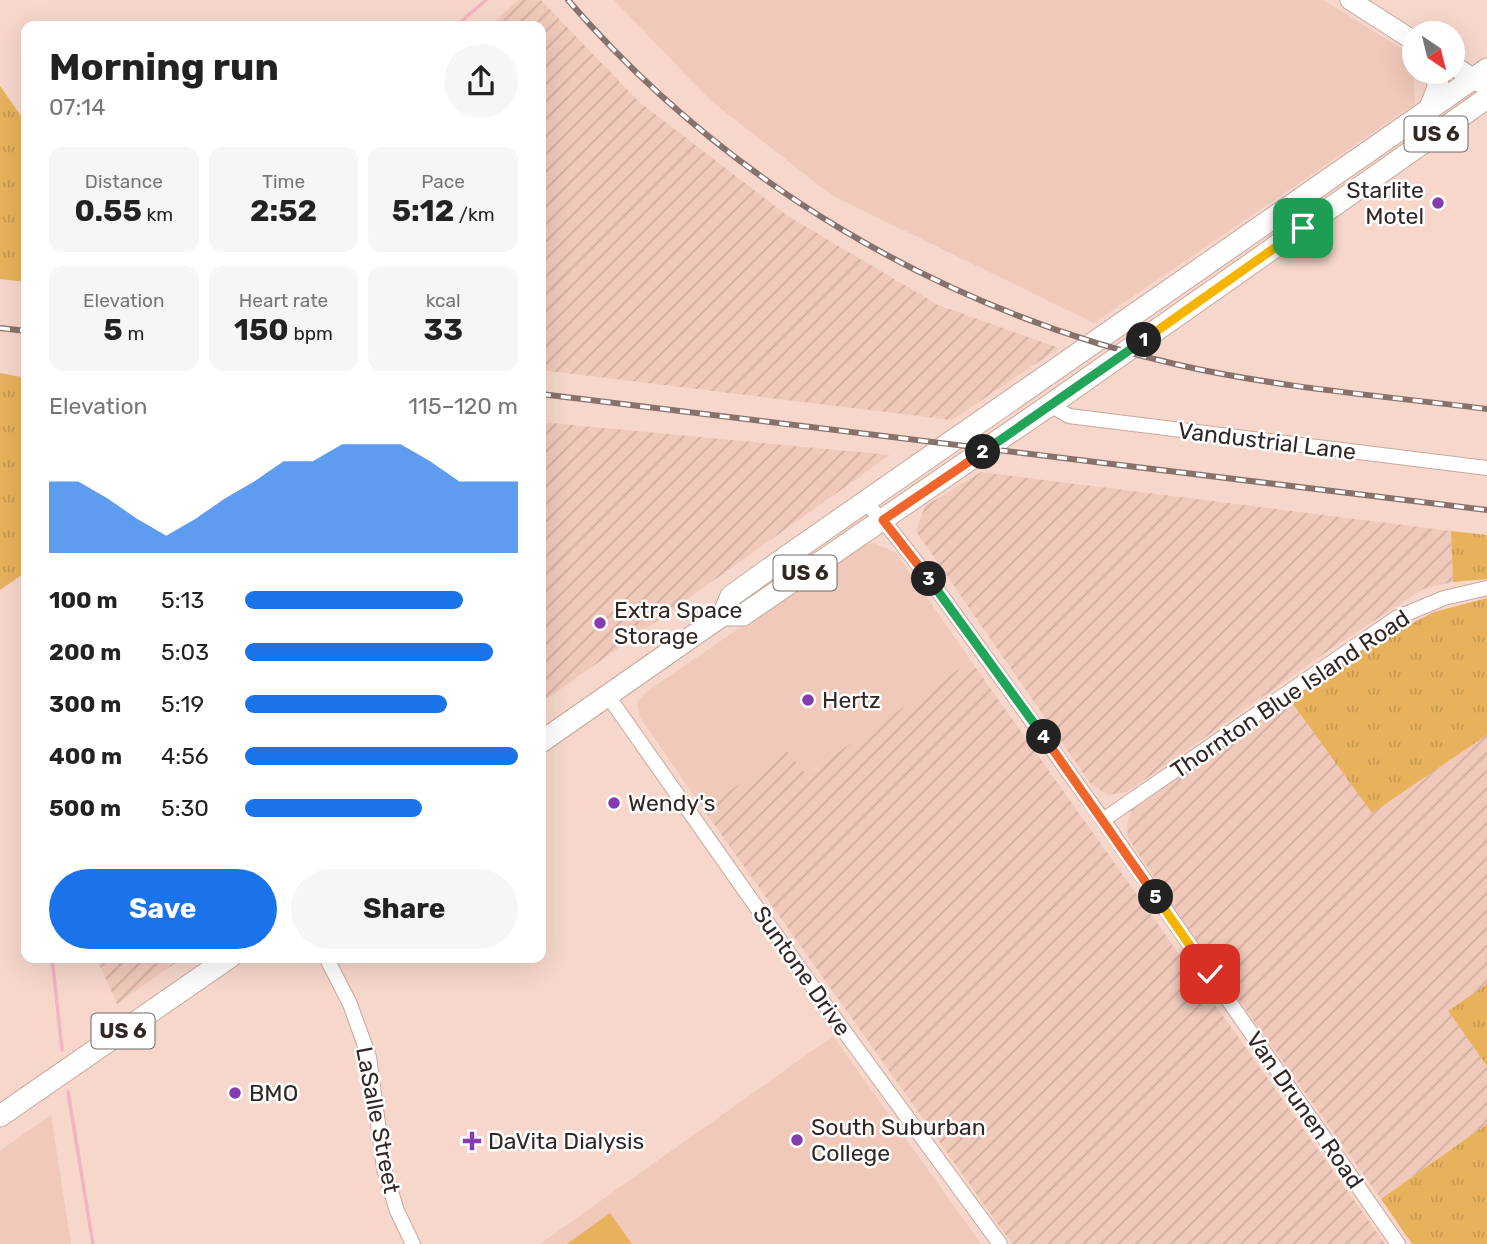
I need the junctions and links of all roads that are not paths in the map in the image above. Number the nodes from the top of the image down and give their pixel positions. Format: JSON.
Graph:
{"nodes":[{"id":1,"x":1350,"y":0,"type":"edge"},
{"id":2,"x":1402,"y":33,"type":"edge"},
{"id":3,"x":1465,"y":71,"type":"edge"},
{"id":4,"x":1482,"y":78,"type":"edge"},
{"id":5,"x":1438,"y":84,"type":"edge"},
{"id":6,"x":1487,"y":98,"type":"edge"},
{"id":7,"x":1429,"y":110,"type":"junction"},
{"id":8,"x":1033,"y":384,"type":"junction"},
{"id":9,"x":1050,"y":405,"type":"junction"},
{"id":10,"x":1487,"y":468,"type":"edge"},
{"id":11,"x":865,"y":503,"type":"junction"},
{"id":12,"x":883,"y":520,"type":"junction"},
{"id":13,"x":1487,"y":588,"type":"edge"},
{"id":14,"x":723,"y":615,"type":"junction"},
{"id":15,"x":608,"y":696,"type":"junction"},
{"id":16,"x":546,"y":739,"type":"edge"},
{"id":17,"x":1103,"y":820,"type":"junction"},
{"id":18,"x":221,"y":963,"type":"edge"},
{"id":19,"x":329,"y":963,"type":"edge"},
{"id":20,"x":0,"y":1116,"type":"edge"},
{"id":21,"x":413,"y":1244,"type":"edge"},
{"id":22,"x":1000,"y":1244,"type":"edge"},
{"id":23,"x":1398,"y":1244,"type":"edge"}],
"edges":[{"from":1,"to":2,"type":"street"},
{"from":3,"to":4,"type":"street"},
{"from":4,"to":7,"type":"main road","number":"US 6"},
{"from":5,"to":7,"type":"main road"},
{"from":6,"to":9,"type":"main road","number":"US 6"},
{"from":7,"to":8,"type":"main road","number":"US 6"},
{"from":8,"to":9,"type":"main road"},
{"from":8,"to":11,"type":"main road","number":"US 6"},
{"from":9,"to":10,"type":"street","name":"Vandustrial Lane"},
{"from":9,"to":12,"type":"main road","number":"US 6"},
{"from":11,"to":12,"type":"street","name":"Van Drunen Road"},
{"from":11,"to":14,"type":"main road","number":"US 6"},
{"from":12,"to":14,"type":"main road","number":"US 6"},
{"from":12,"to":17,"type":"street","name":"Van Drunen Road"},
{"from":13,"to":17,"type":"street","name":"Thornton Blue Island Road"},
{"from":14,"to":15,"type":"main road","number":"US 6"},
{"from":15,"to":16,"type":"main road","number":"US 6"},
{"from":15,"to":22,"type":"street","name":"Suntone Drive"},
{"from":17,"to":23,"type":"street","name":"Van Drunen Road"},
{"from":18,"to":20,"type":"main road","number":"US 6"},
{"from":19,"to":21,"type":"street","name":"LaSalle Street"}]}
